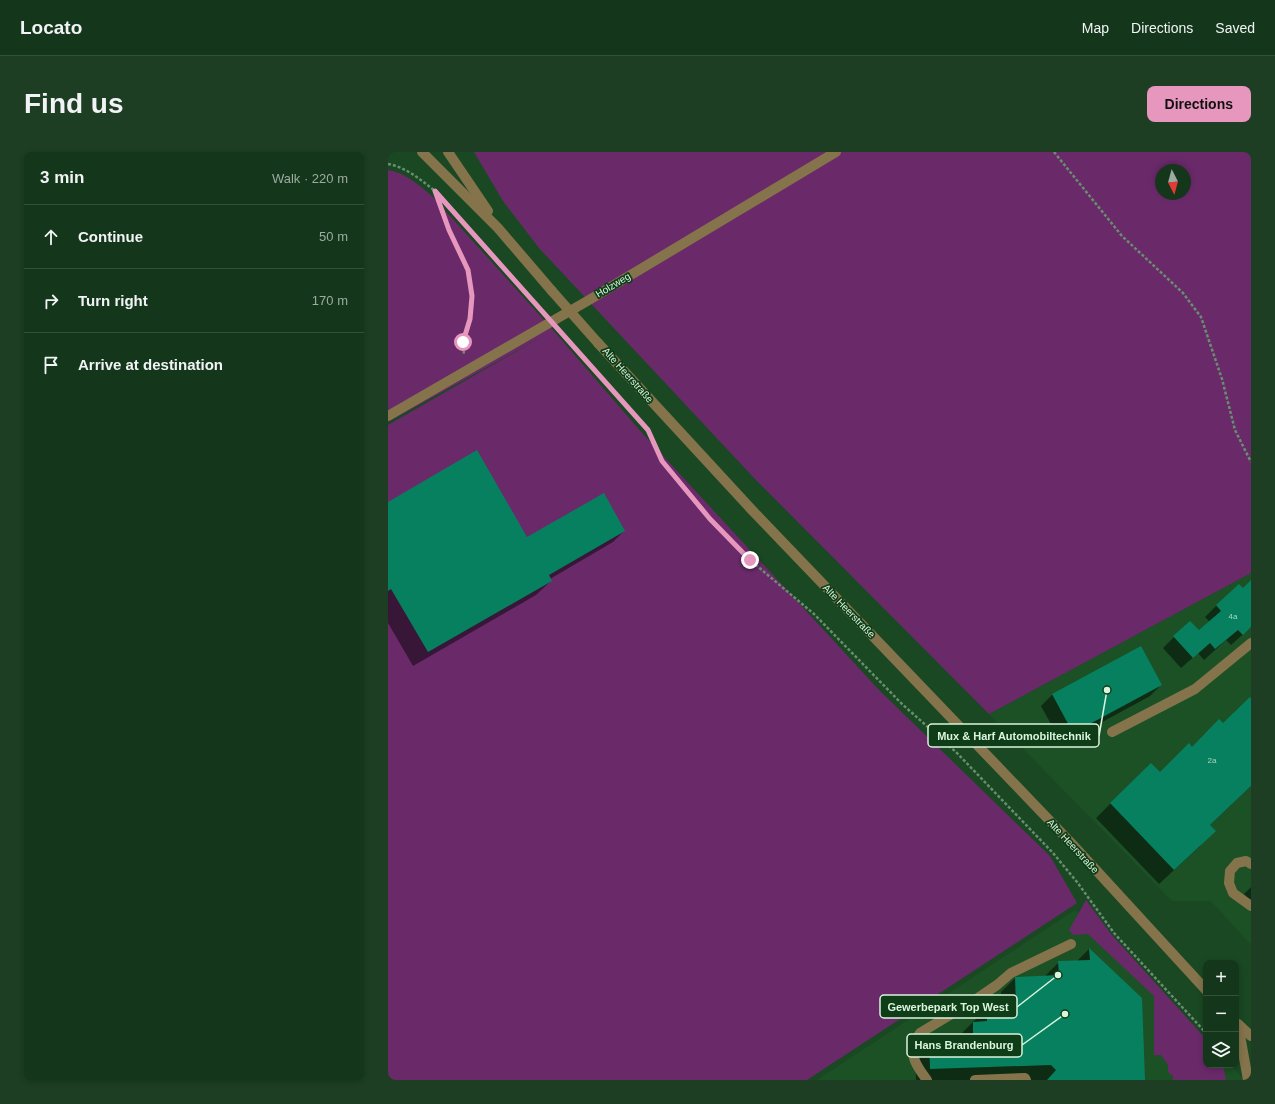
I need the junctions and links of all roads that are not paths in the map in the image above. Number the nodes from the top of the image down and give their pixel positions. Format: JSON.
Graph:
{"nodes":[{"id":1,"x":412,"y":152,"type":"edge"},
{"id":2,"x":448,"y":152,"type":"edge"},
{"id":3,"x":456,"y":152,"type":"edge"},
{"id":4,"x":836,"y":152,"type":"edge"},
{"id":5,"x":423,"y":153,"type":"edge"},
{"id":6,"x":458,"y":165,"type":"junction"},
{"id":7,"x":498,"y":228,"type":"junction"},
{"id":8,"x":388,"y":416,"type":"edge"},
{"id":9,"x":1251,"y":643,"type":"edge"},
{"id":10,"x":1112,"y":732,"type":"dead end"},
{"id":11,"x":1249,"y":862,"type":"edge"},
{"id":12,"x":1251,"y":906,"type":"edge"},
{"id":13,"x":1071,"y":944,"type":"dead end"},
{"id":14,"x":1203,"y":987,"type":"edge"},
{"id":15,"x":1239,"y":1025,"type":"edge"},
{"id":16,"x":1239,"y":1032,"type":"edge"},
{"id":17,"x":1251,"y":1036,"type":"edge"},
{"id":18,"x":927,"y":1080,"type":"edge"},
{"id":19,"x":975,"y":1080,"type":"edge"},
{"id":20,"x":1026,"y":1080,"type":"edge"},
{"id":21,"x":1248,"y":1080,"type":"edge"}],
"edges":[{"from":1,"to":5,"type":"street"},
{"from":2,"to":6,"type":"street","name":"Alte Heerstraße"},
{"from":3,"to":6,"type":"street"},
{"from":4,"to":8,"type":"street","name":"Holzweg"},
{"from":5,"to":7,"type":"street","name":"Alte Heerstraße"},
{"from":6,"to":7,"type":"street","name":"Alte Heerstraße"},
{"from":7,"to":14,"type":"street","name":"Alte Heerstraße","bridge":true},
{"from":9,"to":10,"type":"street"},
{"from":11,"to":12,"type":"street"},
{"from":13,"to":18,"type":"street"},
{"from":15,"to":17,"type":"street"},
{"from":16,"to":21,"type":"street"},
{"from":19,"to":20,"type":"street"}]}
